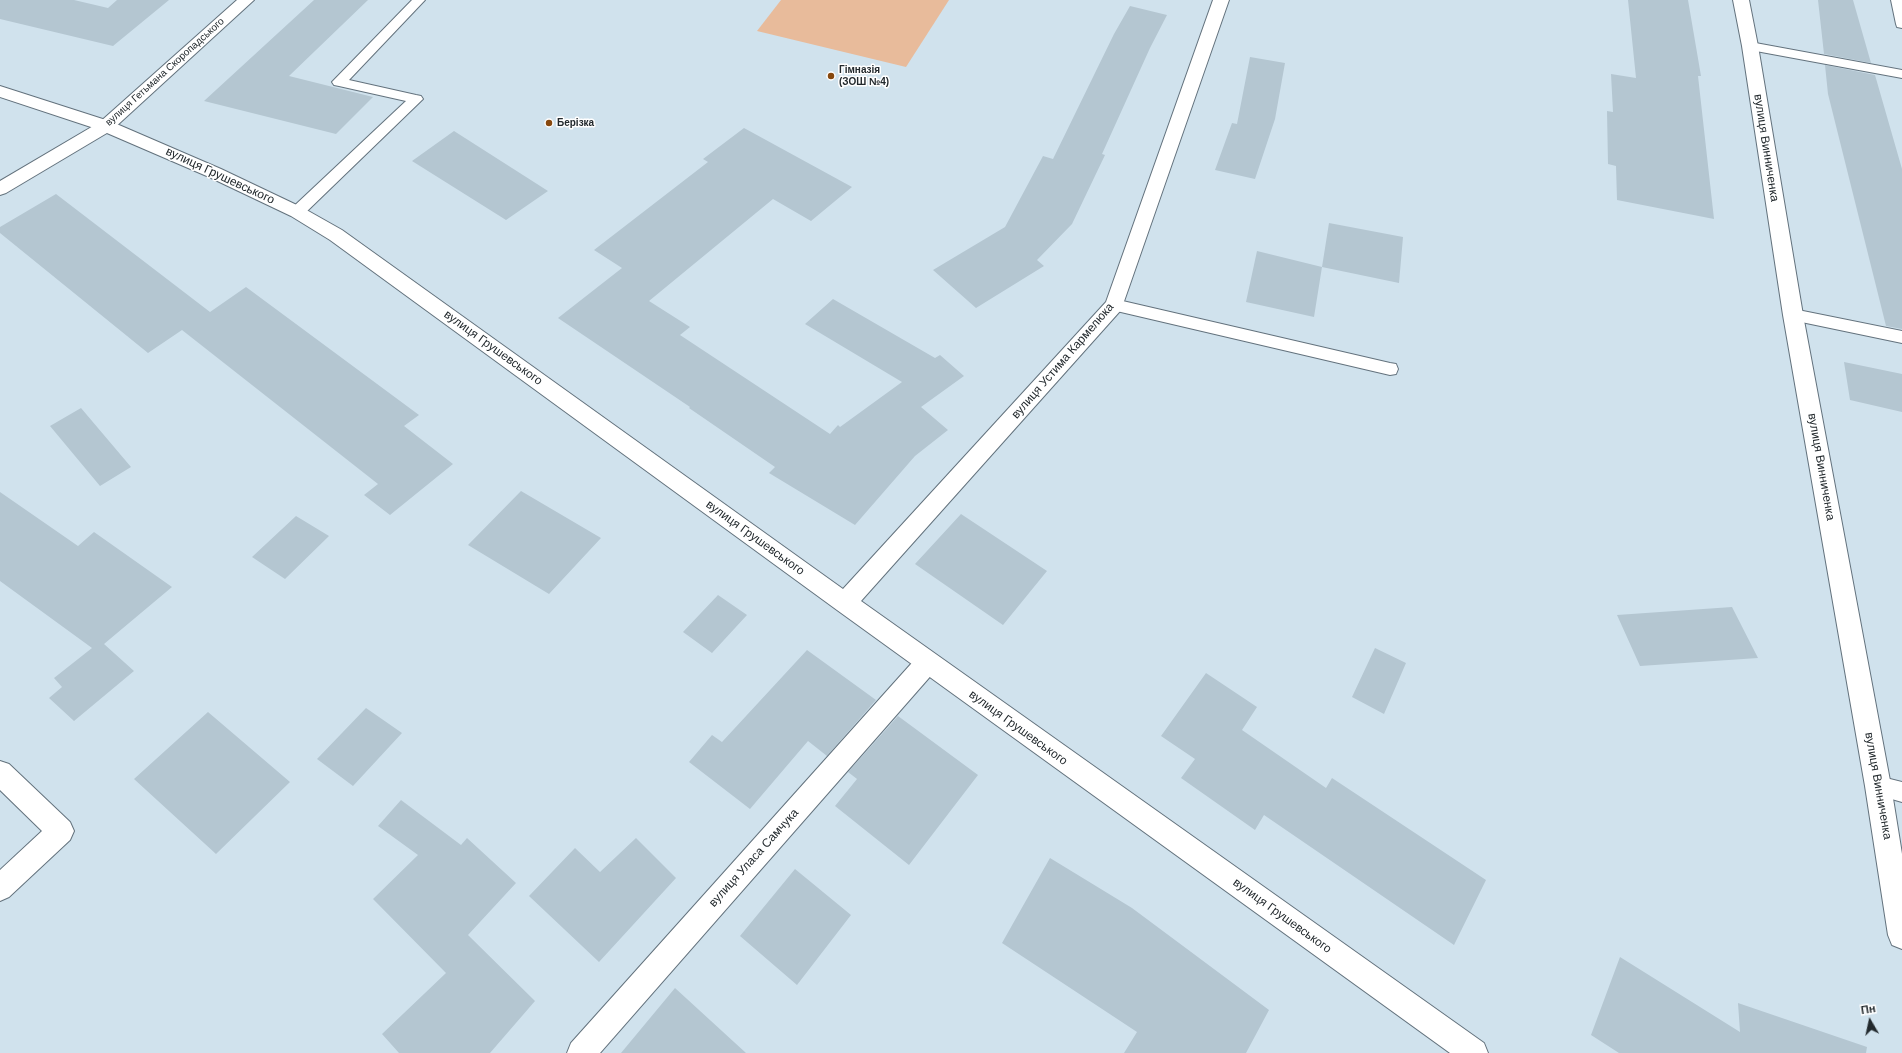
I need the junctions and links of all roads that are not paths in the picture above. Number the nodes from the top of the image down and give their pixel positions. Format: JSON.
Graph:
{"nodes":[{"id":1,"x":246,"y":0,"type":"edge"},
{"id":2,"x":419,"y":0,"type":"edge"},
{"id":3,"x":1222,"y":0,"type":"edge"},
{"id":4,"x":1741,"y":0,"type":"edge"},
{"id":5,"x":1897,"y":0,"type":"edge"},
{"id":6,"x":1902,"y":24,"type":"edge"},
{"id":7,"x":1750,"y":46,"type":"junction"},
{"id":8,"x":1902,"y":74,"type":"edge"},
{"id":9,"x":0,"y":91,"type":"edge"},
{"id":10,"x":106,"y":126,"type":"junction"},
{"id":11,"x":0,"y":189,"type":"edge"},
{"id":12,"x":297,"y":212,"type":"junction"},
{"id":13,"x":1114,"y":305,"type":"junction"},
{"id":14,"x":1793,"y":315,"type":"junction"},
{"id":15,"x":1902,"y":337,"type":"edge"},
{"id":16,"x":1390,"y":369,"type":"dead end"},
{"id":17,"x":845,"y":603,"type":"junction"},
{"id":18,"x":927,"y":663,"type":"junction"},
{"id":19,"x":0,"y":773,"type":"edge"},
{"id":20,"x":1878,"y":786,"type":"junction"},
{"id":21,"x":1902,"y":792,"type":"edge"},
{"id":22,"x":0,"y":888,"type":"edge"},
{"id":23,"x":1902,"y":935,"type":"edge"},
{"id":24,"x":581,"y":1053,"type":"edge"},
{"id":25,"x":1474,"y":1053,"type":"edge"}],
"edges":[{"from":1,"to":10,"type":"street","name":"вулиця Гетьмана Скоропадського"},
{"from":2,"to":12,"type":"lane"},
{"from":3,"to":13,"type":"street","name":"вулиця Устима Кармелюка"},
{"from":4,"to":7,"type":"street","name":"вулиця Винниченка"},
{"from":5,"to":6,"type":"lane"},
{"from":7,"to":8,"type":"lane"},
{"from":7,"to":14,"type":"street","name":"вулиця Винниченка"},
{"from":9,"to":10,"type":"street","name":"вулиця Грушевського"},
{"from":10,"to":11,"type":"street","name":"вулиця Гетьмана Скоропадського"},
{"from":10,"to":12,"type":"street","name":"вулиця Грушевського"},
{"from":12,"to":17,"type":"street","name":"вулиця Грушевського"},
{"from":13,"to":16,"type":"lane"},
{"from":13,"to":17,"type":"street","name":"вулиця Устима Кармелюка"},
{"from":14,"to":15,"type":"lane"},
{"from":14,"to":20,"type":"street","name":"вулиця Винниченка"},
{"from":17,"to":18,"type":"street","name":"вулиця Грушевського"},
{"from":18,"to":24,"type":"street","name":"вулиця Уласа Самчука"},
{"from":18,"to":25,"type":"street","name":"вулиця Грушевського"},
{"from":19,"to":22,"type":"street"},
{"from":20,"to":21,"type":"lane"},
{"from":20,"to":23,"type":"street","name":"вулиця Винниченка"}]}
